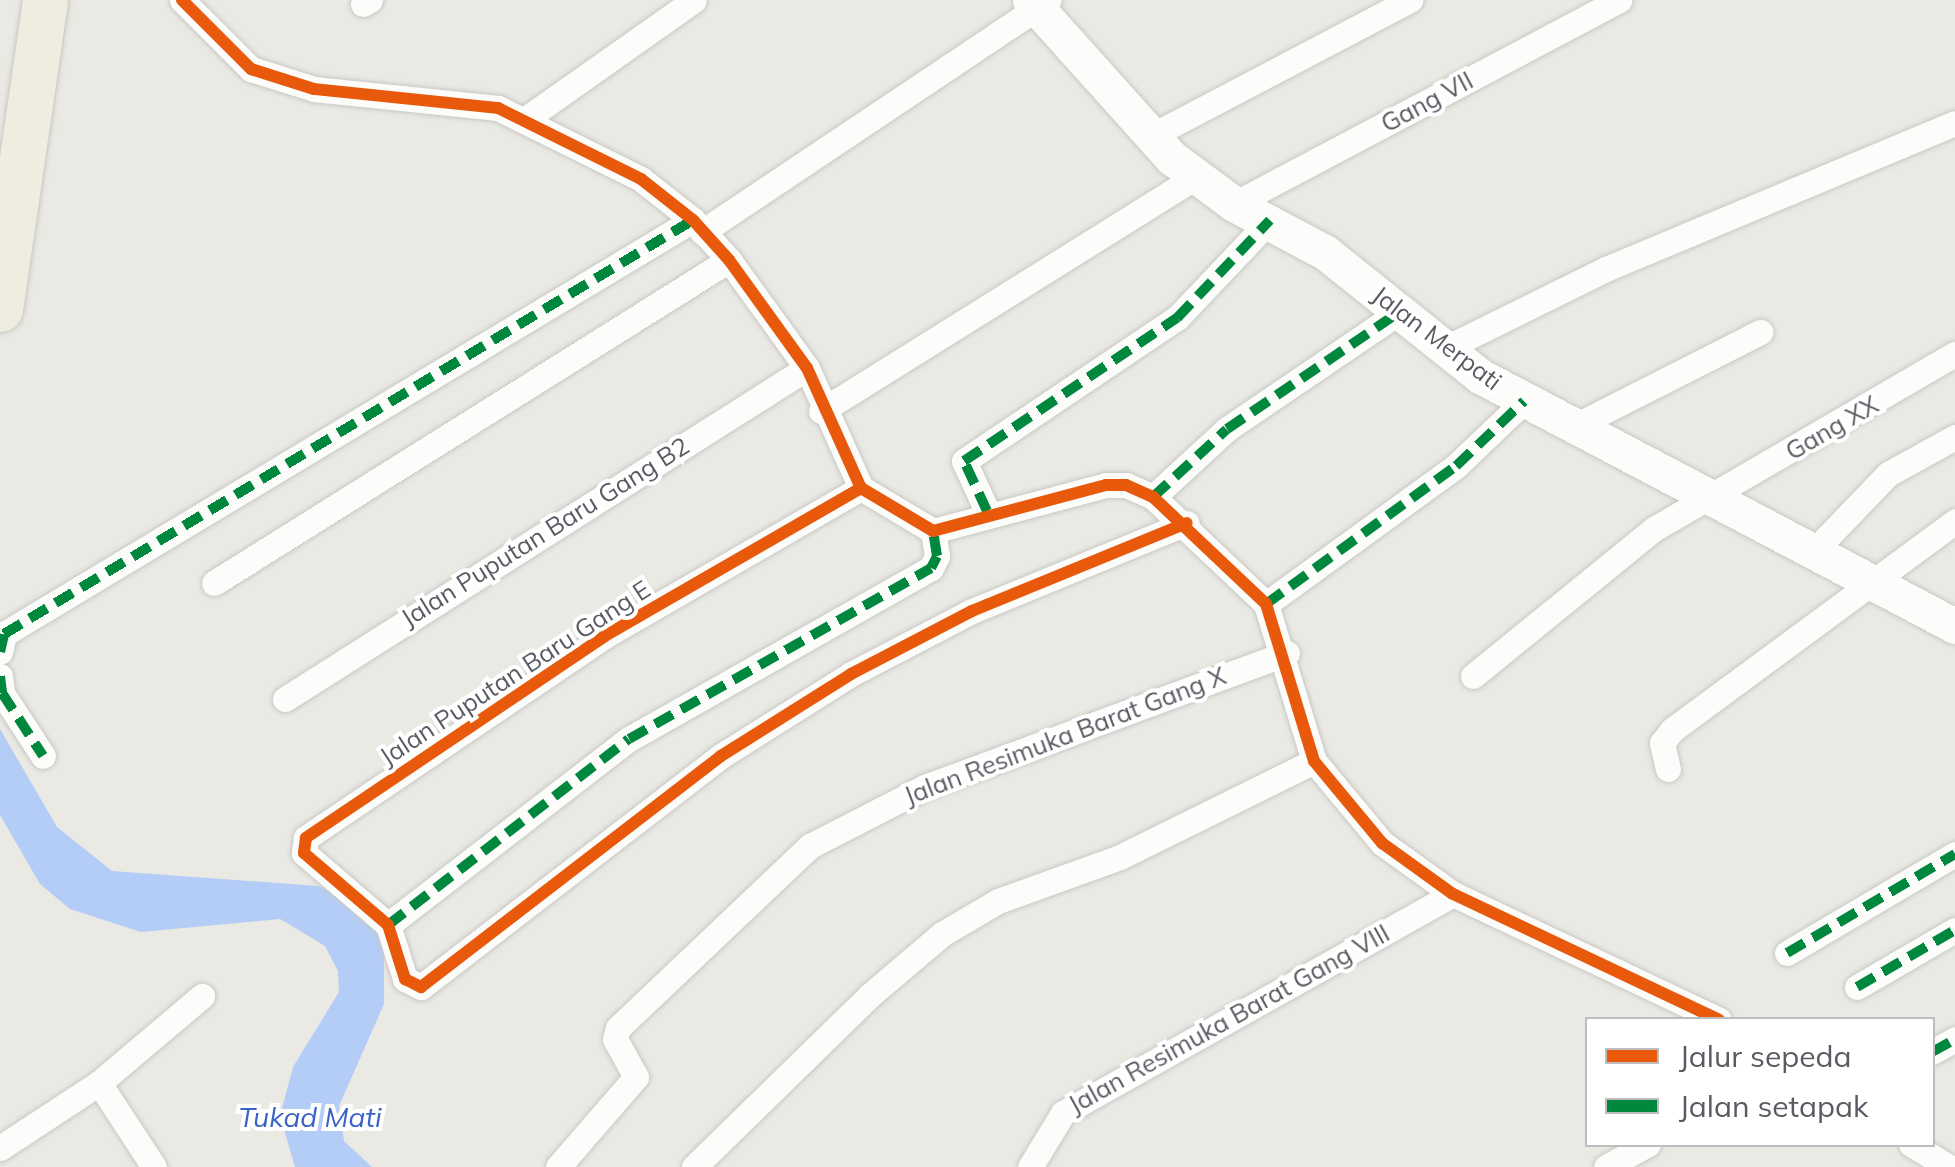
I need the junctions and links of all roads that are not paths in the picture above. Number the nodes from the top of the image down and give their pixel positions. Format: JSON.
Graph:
{"nodes":[{"id":1,"x":45,"y":0,"type":"edge"},
{"id":2,"x":182,"y":0,"type":"edge"},
{"id":3,"x":694,"y":0,"type":"edge"},
{"id":4,"x":1410,"y":0,"type":"edge"},
{"id":5,"x":1619,"y":0,"type":"edge"},
{"id":6,"x":1038,"y":2,"type":"edge"},
{"id":7,"x":526,"y":118,"type":"junction"},
{"id":8,"x":1955,"y":123,"type":"edge"},
{"id":9,"x":1151,"y":136,"type":"junction"},
{"id":10,"x":1196,"y":177,"type":"junction"},
{"id":11,"x":1234,"y":204,"type":"junction"},
{"id":12,"x":1270,"y":220,"type":"junction"},
{"id":13,"x":698,"y":226,"type":"junction"},
{"id":14,"x":729,"y":260,"type":"junction"},
{"id":15,"x":0,"y":309,"type":"edge"},
{"id":16,"x":1400,"y":312,"type":"junction"},
{"id":17,"x":1760,"y":332,"type":"dead end"},
{"id":18,"x":1444,"y":349,"type":"junction"},
{"id":19,"x":1955,"y":354,"type":"edge"},
{"id":20,"x":806,"y":368,"type":"junction"},
{"id":21,"x":1524,"y":401,"type":"junction"},
{"id":22,"x":822,"y":410,"type":"junction"},
{"id":23,"x":1575,"y":426,"type":"junction"},
{"id":24,"x":1955,"y":438,"type":"edge"},
{"id":25,"x":862,"y":488,"type":"junction"},
{"id":26,"x":1153,"y":497,"type":"junction"},
{"id":27,"x":1708,"y":500,"type":"junction"},
{"id":28,"x":988,"y":511,"type":"junction"},
{"id":29,"x":1955,"y":521,"type":"edge"},
{"id":30,"x":1187,"y":523,"type":"junction"},
{"id":31,"x":933,"y":530,"type":"junction"},
{"id":32,"x":1813,"y":552,"type":"junction"},
{"id":33,"x":214,"y":583,"type":"dead end"},
{"id":34,"x":1874,"y":586,"type":"junction"},
{"id":35,"x":1266,"y":604,"type":"junction"},
{"id":36,"x":1955,"y":626,"type":"edge"},
{"id":37,"x":0,"y":652,"type":"edge"},
{"id":38,"x":1287,"y":654,"type":"junction"},
{"id":39,"x":0,"y":676,"type":"edge"},
{"id":40,"x":1473,"y":676,"type":"dead end"},
{"id":41,"x":285,"y":699,"type":"dead end"},
{"id":42,"x":43,"y":756,"type":"dead end"},
{"id":43,"x":1314,"y":760,"type":"junction"},
{"id":44,"x":1668,"y":769,"type":"dead end"},
{"id":45,"x":1955,"y":854,"type":"edge"},
{"id":46,"x":1453,"y":894,"type":"junction"},
{"id":47,"x":388,"y":925,"type":"junction"},
{"id":48,"x":1955,"y":930,"type":"edge"},
{"id":49,"x":1787,"y":953,"type":"dead end"},
{"id":50,"x":1856,"y":987,"type":"dead end"},
{"id":51,"x":202,"y":996,"type":"dead end"},
{"id":52,"x":1712,"y":1017,"type":"edge"},
{"id":53,"x":99,"y":1083,"type":"junction"},
{"id":54,"x":1643,"y":1147,"type":"edge"},
{"id":55,"x":1916,"y":1147,"type":"edge"},
{"id":56,"x":0,"y":1148,"type":"edge"},
{"id":57,"x":154,"y":1167,"type":"edge"},
{"id":58,"x":558,"y":1167,"type":"edge"},
{"id":59,"x":694,"y":1167,"type":"edge"},
{"id":60,"x":1030,"y":1167,"type":"edge"},
{"id":61,"x":1606,"y":1167,"type":"edge"},
{"id":62,"x":1949,"y":1167,"type":"edge"}],
"edges":[{"from":1,"to":15,"type":"highway"},
{"from":2,"to":7,"type":"street"},
{"from":3,"to":7,"type":"street"},
{"from":4,"to":9,"type":"street"},
{"from":5,"to":11,"type":"street","name":"Gang VII"},
{"from":6,"to":9,"type":"street","name":"Jalan Merpati"},
{"from":6,"to":13,"type":"street"},
{"from":7,"to":13,"type":"street"},
{"from":8,"to":18,"type":"street"},
{"from":9,"to":10,"type":"street","name":"Jalan Merpati"},
{"from":10,"to":11,"type":"street","name":"Jalan Merpati"},
{"from":10,"to":22,"type":"street"},
{"from":11,"to":12,"type":"street","name":"Jalan Merpati"},
{"from":12,"to":16,"type":"street","name":"Jalan Merpati"},
{"from":12,"to":28,"type":"street"},
{"from":13,"to":14,"type":"street"},
{"from":13,"to":37,"type":"street"},
{"from":14,"to":20,"type":"street"},
{"from":14,"to":33,"type":"street"},
{"from":16,"to":18,"type":"street","name":"Jalan Merpati"},
{"from":16,"to":26,"type":"street"},
{"from":17,"to":23,"type":"street"},
{"from":18,"to":21,"type":"street","name":"Jalan Merpati"},
{"from":19,"to":27,"type":"street","name":"Gang XX"},
{"from":20,"to":22,"type":"street"},
{"from":20,"to":41,"type":"street","name":"Jalan Puputan Baru Gang B2"},
{"from":21,"to":23,"type":"street","name":"Jalan Merpati"},
{"from":21,"to":35,"type":"street"},
{"from":22,"to":25,"type":"street"},
{"from":23,"to":27,"type":"street","name":"Jalan Merpati"},
{"from":24,"to":32,"type":"street"},
{"from":25,"to":31,"type":"street"},
{"from":25,"to":47,"type":"street","name":"Jalan Puputan Baru Gang E"},
{"from":26,"to":28,"type":"street"},
{"from":26,"to":30,"type":"street"},
{"from":27,"to":32,"type":"street","name":"Jalan Merpati"},
{"from":27,"to":40,"type":"street","name":"Gang XX"},
{"from":28,"to":31,"type":"street"},
{"from":29,"to":34,"type":"street"},
{"from":30,"to":35,"type":"street"},
{"from":30,"to":47,"type":"street"},
{"from":31,"to":47,"type":"street"},
{"from":32,"to":34,"type":"street","name":"Jalan Merpati"},
{"from":34,"to":36,"type":"street","name":"Jalan Merpati"},
{"from":34,"to":44,"type":"street"},
{"from":35,"to":38,"type":"street"},
{"from":38,"to":43,"type":"street"},
{"from":38,"to":58,"type":"street","name":"Jalan Resimuka Barat Gang X"},
{"from":39,"to":42,"type":"street"},
{"from":43,"to":46,"type":"street"},
{"from":43,"to":59,"type":"street"},
{"from":45,"to":49,"type":"street"},
{"from":46,"to":52,"type":"street"},
{"from":46,"to":60,"type":"street","name":"Jalan Resimuka Barat Gang VIII"},
{"from":48,"to":50,"type":"street"},
{"from":51,"to":53,"type":"street"},
{"from":53,"to":56,"type":"street"},
{"from":53,"to":57,"type":"street"},
{"from":54,"to":61,"type":"street"},
{"from":55,"to":62,"type":"street"}]}
